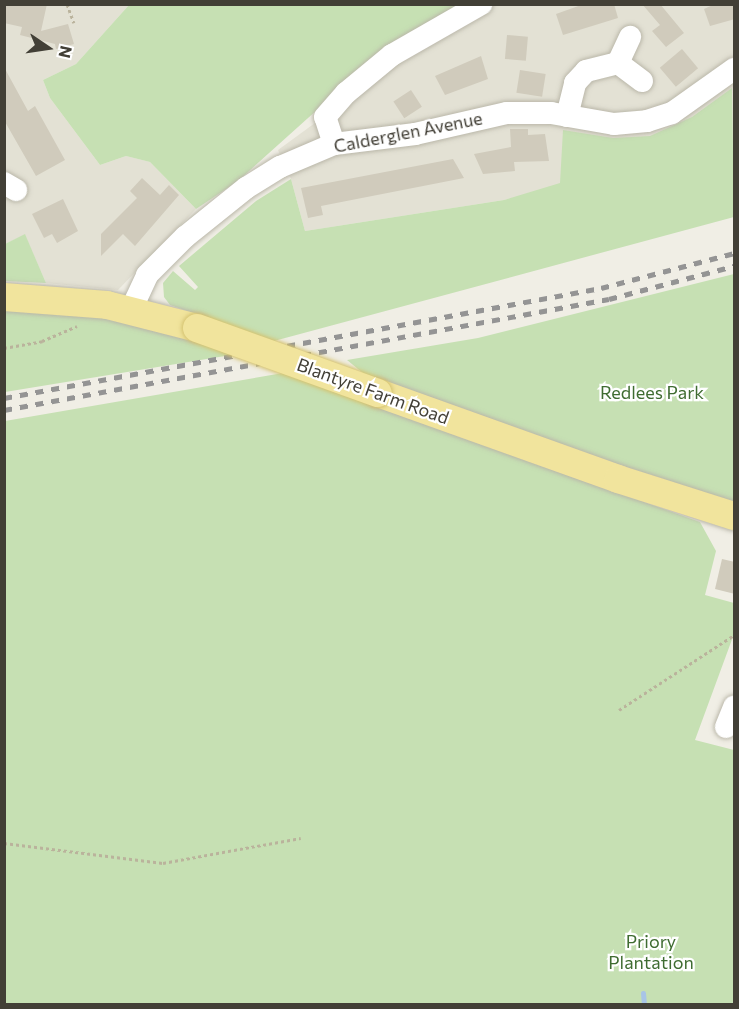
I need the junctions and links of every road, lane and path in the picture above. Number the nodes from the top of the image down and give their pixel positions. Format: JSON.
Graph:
{"nodes":[{"id":1,"x":67,"y":4,"type":"edge"},
{"id":2,"x":481,"y":4,"type":"edge"},
{"id":3,"x":74,"y":22,"type":"dead end"},
{"id":4,"x":630,"y":37,"type":"dead end"},
{"id":5,"x":618,"y":63,"type":"junction"},
{"id":6,"x":735,"y":69,"type":"edge"},
{"id":7,"x":642,"y":81,"type":"dead end"},
{"id":8,"x":567,"y":116,"type":"junction"},
{"id":9,"x":334,"y":144,"type":"junction"},
{"id":10,"x":4,"y":297,"type":"edge"},
{"id":11,"x":119,"y":308,"type":"junction"},
{"id":12,"x":4,"y":348,"type":"edge"},
{"id":13,"x":735,"y":516,"type":"edge"},
{"id":14,"x":735,"y":634,"type":"edge"},
{"id":15,"x":619,"y":710,"type":"dead end"},
{"id":16,"x":301,"y":838,"type":"dead end"},
{"id":17,"x":4,"y":843,"type":"edge"}],
"edges":[{"from":1,"to":3,"type":"path"},
{"from":2,"to":9,"type":"street"},
{"from":4,"to":5,"type":"street"},
{"from":5,"to":7,"type":"street"},
{"from":5,"to":8,"type":"street"},
{"from":6,"to":8,"type":"street","name":"Calderglen Avenue"},
{"from":8,"to":9,"type":"street","name":"Calderglen Avenue"},
{"from":9,"to":11,"type":"street","name":"Calderglen Avenue"},
{"from":10,"to":11,"type":"main road","name":"Blantyre Farm Road"},
{"from":11,"to":12,"type":"path"},
{"from":11,"to":13,"type":"main road","name":"Blantyre Farm Road","bridge":true},
{"from":14,"to":15,"type":"path"},
{"from":16,"to":17,"type":"path"}]}
